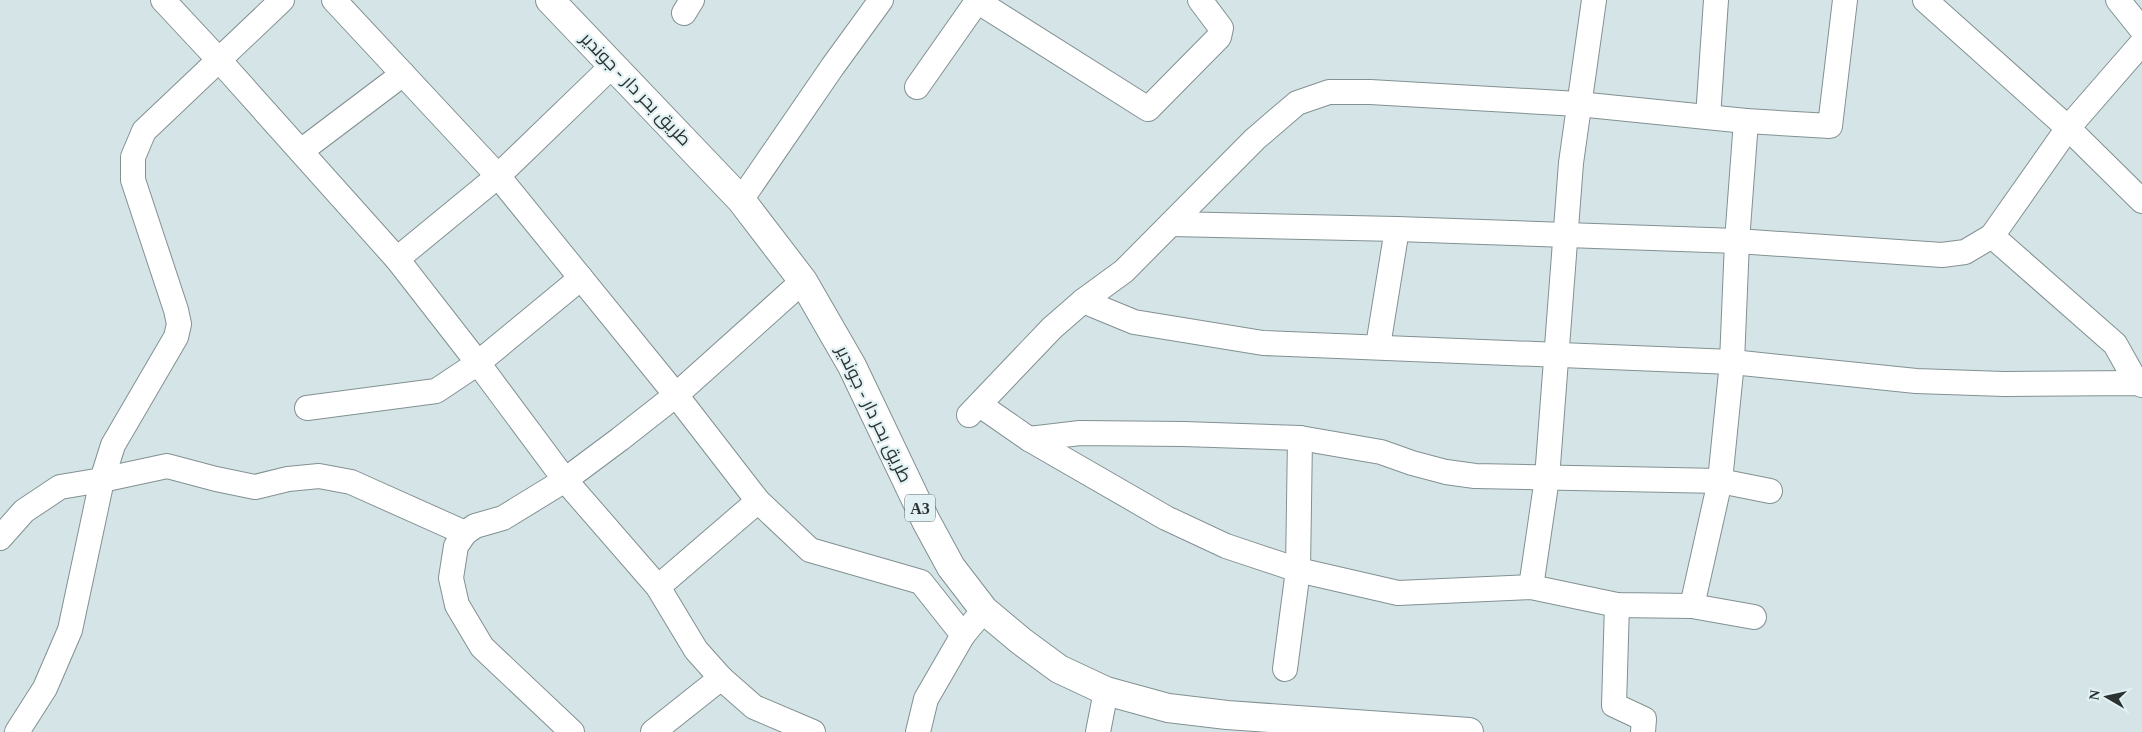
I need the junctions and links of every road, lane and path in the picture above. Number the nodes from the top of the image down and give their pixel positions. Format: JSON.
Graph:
{"nodes":[{"id":1,"x":163,"y":0,"type":"edge"},
{"id":2,"x":282,"y":0,"type":"edge"},
{"id":3,"x":334,"y":0,"type":"edge"},
{"id":4,"x":550,"y":0,"type":"edge"},
{"id":5,"x":881,"y":0,"type":"edge"},
{"id":6,"x":1200,"y":0,"type":"edge"},
{"id":7,"x":1594,"y":0,"type":"edge"},
{"id":8,"x":1716,"y":0,"type":"edge"},
{"id":9,"x":1845,"y":0,"type":"edge"},
{"id":10,"x":1925,"y":0,"type":"edge"},
{"id":11,"x":2118,"y":0,"type":"edge"},
{"id":12,"x":978,"y":1,"type":"edge"},
{"id":13,"x":2142,"y":30,"type":"edge"},
{"id":14,"x":2142,"y":43,"type":"edge"},
{"id":15,"x":220,"y":60,"type":"junction"},
{"id":16,"x":614,"y":65,"type":"junction"},
{"id":17,"x":403,"y":74,"type":"junction"},
{"id":18,"x":918,"y":87,"type":"dead end"},
{"id":19,"x":1578,"y":104,"type":"junction"},
{"id":20,"x":1708,"y":117,"type":"junction"},
{"id":21,"x":1746,"y":121,"type":"junction"},
{"id":22,"x":2068,"y":128,"type":"junction"},
{"id":23,"x":301,"y":151,"type":"junction"},
{"id":24,"x":498,"y":176,"type":"junction"},
{"id":25,"x":741,"y":200,"type":"junction"},
{"id":26,"x":2142,"y":201,"type":"edge"},
{"id":27,"x":1171,"y":224,"type":"junction"},
{"id":28,"x":1397,"y":229,"type":"junction"},
{"id":29,"x":1566,"y":236,"type":"junction"},
{"id":30,"x":1992,"y":236,"type":"junction"},
{"id":31,"x":1737,"y":241,"type":"junction"},
{"id":32,"x":397,"y":259,"type":"junction"},
{"id":33,"x":581,"y":278,"type":"junction"},
{"id":34,"x":803,"y":281,"type":"junction"},
{"id":35,"x":1083,"y":301,"type":"junction"},
{"id":36,"x":1378,"y":346,"type":"junction"},
{"id":37,"x":1556,"y":355,"type":"junction"},
{"id":38,"x":1732,"y":362,"type":"junction"},
{"id":39,"x":478,"y":363,"type":"junction"},
{"id":40,"x":2139,"y":384,"type":"edge"},
{"id":41,"x":676,"y":395,"type":"junction"},
{"id":42,"x":307,"y":408,"type":"dead end"},
{"id":43,"x":1300,"y":438,"type":"junction"},
{"id":44,"x":1029,"y":439,"type":"junction"},
{"id":45,"x":1547,"y":478,"type":"junction"},
{"id":46,"x":102,"y":480,"type":"junction"},
{"id":47,"x":565,"y":480,"type":"junction"},
{"id":48,"x":1720,"y":481,"type":"junction"},
{"id":49,"x":1770,"y":491,"type":"dead end"},
{"id":50,"x":758,"y":501,"type":"junction"},
{"id":51,"x":465,"y":532,"type":"junction"},
{"id":52,"x":0,"y":538,"type":"edge"},
{"id":53,"x":1298,"y":570,"type":"junction"},
{"id":54,"x":658,"y":587,"type":"junction"},
{"id":55,"x":1531,"y":587,"type":"junction"},
{"id":56,"x":1617,"y":605,"type":"junction"},
{"id":57,"x":1692,"y":606,"type":"junction"},
{"id":58,"x":984,"y":610,"type":"junction"},
{"id":59,"x":1754,"y":617,"type":"dead end"},
{"id":60,"x":963,"y":635,"type":"junction"},
{"id":61,"x":1285,"y":669,"type":"dead end"},
{"id":62,"x":721,"y":678,"type":"junction"},
{"id":63,"x":1106,"y":691,"type":"junction"},
{"id":64,"x":17,"y":732,"type":"edge"},
{"id":65,"x":572,"y":732,"type":"edge"},
{"id":66,"x":653,"y":732,"type":"edge"},
{"id":67,"x":813,"y":732,"type":"edge"},
{"id":68,"x":918,"y":732,"type":"edge"},
{"id":69,"x":1098,"y":732,"type":"edge"},
{"id":70,"x":1469,"y":732,"type":"edge"},
{"id":71,"x":1643,"y":732,"type":"edge"}],
"edges":[{"from":1,"to":15,"type":"street"},
{"from":2,"to":15,"type":"street"},
{"from":3,"to":17,"type":"street"},
{"from":4,"to":16,"type":"highway","name":"طريق بحر دار - جوندير","number":"A3"},
{"from":5,"to":25,"type":"street"},
{"from":6,"to":12,"type":"street"},
{"from":7,"to":19,"type":"street"},
{"from":8,"to":20,"type":"street"},
{"from":9,"to":21,"type":"street"},
{"from":10,"to":22,"type":"street"},
{"from":11,"to":13,"type":"street"},
{"from":12,"to":18,"type":"street"},
{"from":14,"to":22,"type":"street"},
{"from":15,"to":23,"type":"street"},
{"from":15,"to":46,"type":"street"},
{"from":16,"to":24,"type":"street"},
{"from":16,"to":25,"type":"highway","name":"طريق بحر دار - جوندير","number":"A3"},
{"from":17,"to":23,"type":"street"},
{"from":17,"to":24,"type":"street"},
{"from":19,"to":20,"type":"street"},
{"from":19,"to":27,"type":"street"},
{"from":19,"to":29,"type":"street"},
{"from":20,"to":21,"type":"street"},
{"from":21,"to":31,"type":"street"},
{"from":22,"to":26,"type":"street"},
{"from":22,"to":30,"type":"street"},
{"from":23,"to":32,"type":"street"},
{"from":24,"to":32,"type":"street"},
{"from":24,"to":33,"type":"street"},
{"from":25,"to":34,"type":"highway","name":"طريق بحر دار - جوندير","number":"A3"},
{"from":27,"to":28,"type":"street"},
{"from":27,"to":35,"type":"street"},
{"from":28,"to":29,"type":"street"},
{"from":28,"to":36,"type":"street"},
{"from":29,"to":31,"type":"street"},
{"from":29,"to":37,"type":"street"},
{"from":30,"to":31,"type":"street"},
{"from":30,"to":40,"type":"street"},
{"from":31,"to":38,"type":"street"},
{"from":32,"to":39,"type":"street"},
{"from":33,"to":39,"type":"street"},
{"from":33,"to":41,"type":"street"},
{"from":34,"to":41,"type":"street"},
{"from":34,"to":58,"type":"highway","name":"طريق بحر دار - جوندير","number":"A3"},
{"from":35,"to":36,"type":"street"},
{"from":35,"to":44,"type":"street"},
{"from":36,"to":37,"type":"street"},
{"from":37,"to":38,"type":"street"},
{"from":37,"to":45,"type":"street"},
{"from":38,"to":40,"type":"street"},
{"from":38,"to":48,"type":"street"},
{"from":39,"to":42,"type":"street"},
{"from":39,"to":47,"type":"street"},
{"from":41,"to":47,"type":"street"},
{"from":41,"to":50,"type":"street"},
{"from":43,"to":44,"type":"street"},
{"from":43,"to":45,"type":"street"},
{"from":43,"to":53,"type":"street"},
{"from":44,"to":53,"type":"street"},
{"from":45,"to":48,"type":"street"},
{"from":45,"to":55,"type":"street"},
{"from":46,"to":51,"type":"street"},
{"from":46,"to":52,"type":"street"},
{"from":46,"to":64,"type":"street"},
{"from":47,"to":51,"type":"street"},
{"from":47,"to":54,"type":"street"},
{"from":48,"to":49,"type":"street"},
{"from":48,"to":57,"type":"street"},
{"from":50,"to":54,"type":"street"},
{"from":50,"to":60,"type":"street"},
{"from":51,"to":65,"type":"street"},
{"from":53,"to":55,"type":"street"},
{"from":53,"to":61,"type":"street"},
{"from":54,"to":62,"type":"street"},
{"from":55,"to":56,"type":"street"},
{"from":56,"to":57,"type":"street"},
{"from":56,"to":71,"type":"street"},
{"from":57,"to":59,"type":"street"},
{"from":58,"to":60,"type":"street"},
{"from":58,"to":63,"type":"highway","name":"طريق بحر دار - جوندير","number":"A3"},
{"from":60,"to":68,"type":"street"},
{"from":62,"to":66,"type":"street"},
{"from":62,"to":67,"type":"street"},
{"from":63,"to":69,"type":"street"},
{"from":63,"to":70,"type":"highway","name":"طريق بحر دار - جوندير","number":"A3"}]}
